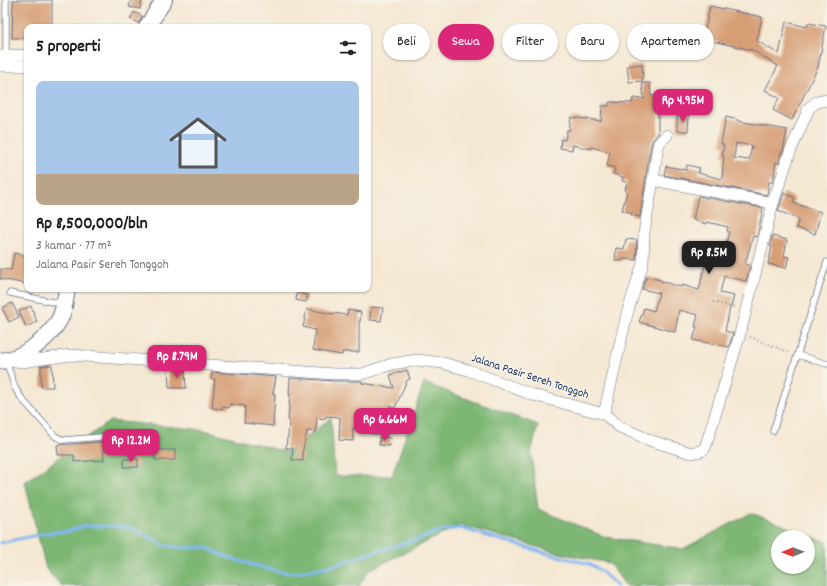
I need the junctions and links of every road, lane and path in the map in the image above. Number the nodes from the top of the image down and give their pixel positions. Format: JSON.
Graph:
{"nodes":[{"id":1,"x":6,"y":0,"type":"edge"},
{"id":2,"x":164,"y":0,"type":"edge"},
{"id":3,"x":149,"y":24,"type":"edge"},
{"id":4,"x":3,"y":56,"type":"edge"},
{"id":5,"x":24,"y":56,"type":"edge"},
{"id":6,"x":0,"y":66,"type":"edge"},
{"id":7,"x":24,"y":66,"type":"edge"},
{"id":8,"x":827,"y":100,"type":"edge"},
{"id":9,"x":667,"y":136,"type":"dead end"},
{"id":10,"x":653,"y":180,"type":"junction"},
{"id":11,"x":773,"y":203,"type":"junction"},
{"id":12,"x":827,"y":262,"type":"edge"},
{"id":13,"x":10,"y":293,"type":"dead end"},
{"id":14,"x":66,"y":297,"type":"edge"},
{"id":15,"x":713,"y":302,"type":"dead end"},
{"id":16,"x":746,"y":311,"type":"junction"},
{"id":17,"x":740,"y":334,"type":"junction"},
{"id":18,"x":798,"y":355,"type":"junction"},
{"id":19,"x":6,"y":361,"type":"edge"},
{"id":20,"x":827,"y":364,"type":"edge"},
{"id":21,"x":604,"y":414,"type":"junction"},
{"id":22,"x":772,"y":431,"type":"dead end"},
{"id":23,"x":102,"y":437,"type":"dead end"}],
"edges":[{"from":1,"to":4,"type":"lane"},
{"from":2,"to":3,"type":"main road"},
{"from":4,"to":5,"type":"street"},
{"from":6,"to":7,"type":"street"},
{"from":8,"to":11,"type":"street","name":"Jalana Pasir Sereh Tonggoh"},
{"from":9,"to":10,"type":"street"},
{"from":10,"to":11,"type":"street"},
{"from":10,"to":21,"type":"street"},
{"from":11,"to":16,"type":"street","name":"Jalana Pasir Sereh Tonggoh"},
{"from":12,"to":18,"type":"lane"},
{"from":13,"to":14,"type":"lane"},
{"from":14,"to":19,"type":"main road"},
{"from":15,"to":16,"type":"path"},
{"from":16,"to":17,"type":"street","name":"Jalana Pasir Sereh Tonggoh"},
{"from":17,"to":18,"type":"path"},
{"from":17,"to":21,"type":"street","name":"Jalana Pasir Sereh Tonggoh"},
{"from":18,"to":20,"type":"lane"},
{"from":18,"to":22,"type":"lane"},
{"from":19,"to":21,"type":"street","name":"Jalana Pasir Sereh Tonggoh"},
{"from":19,"to":23,"type":"lane"}]}
